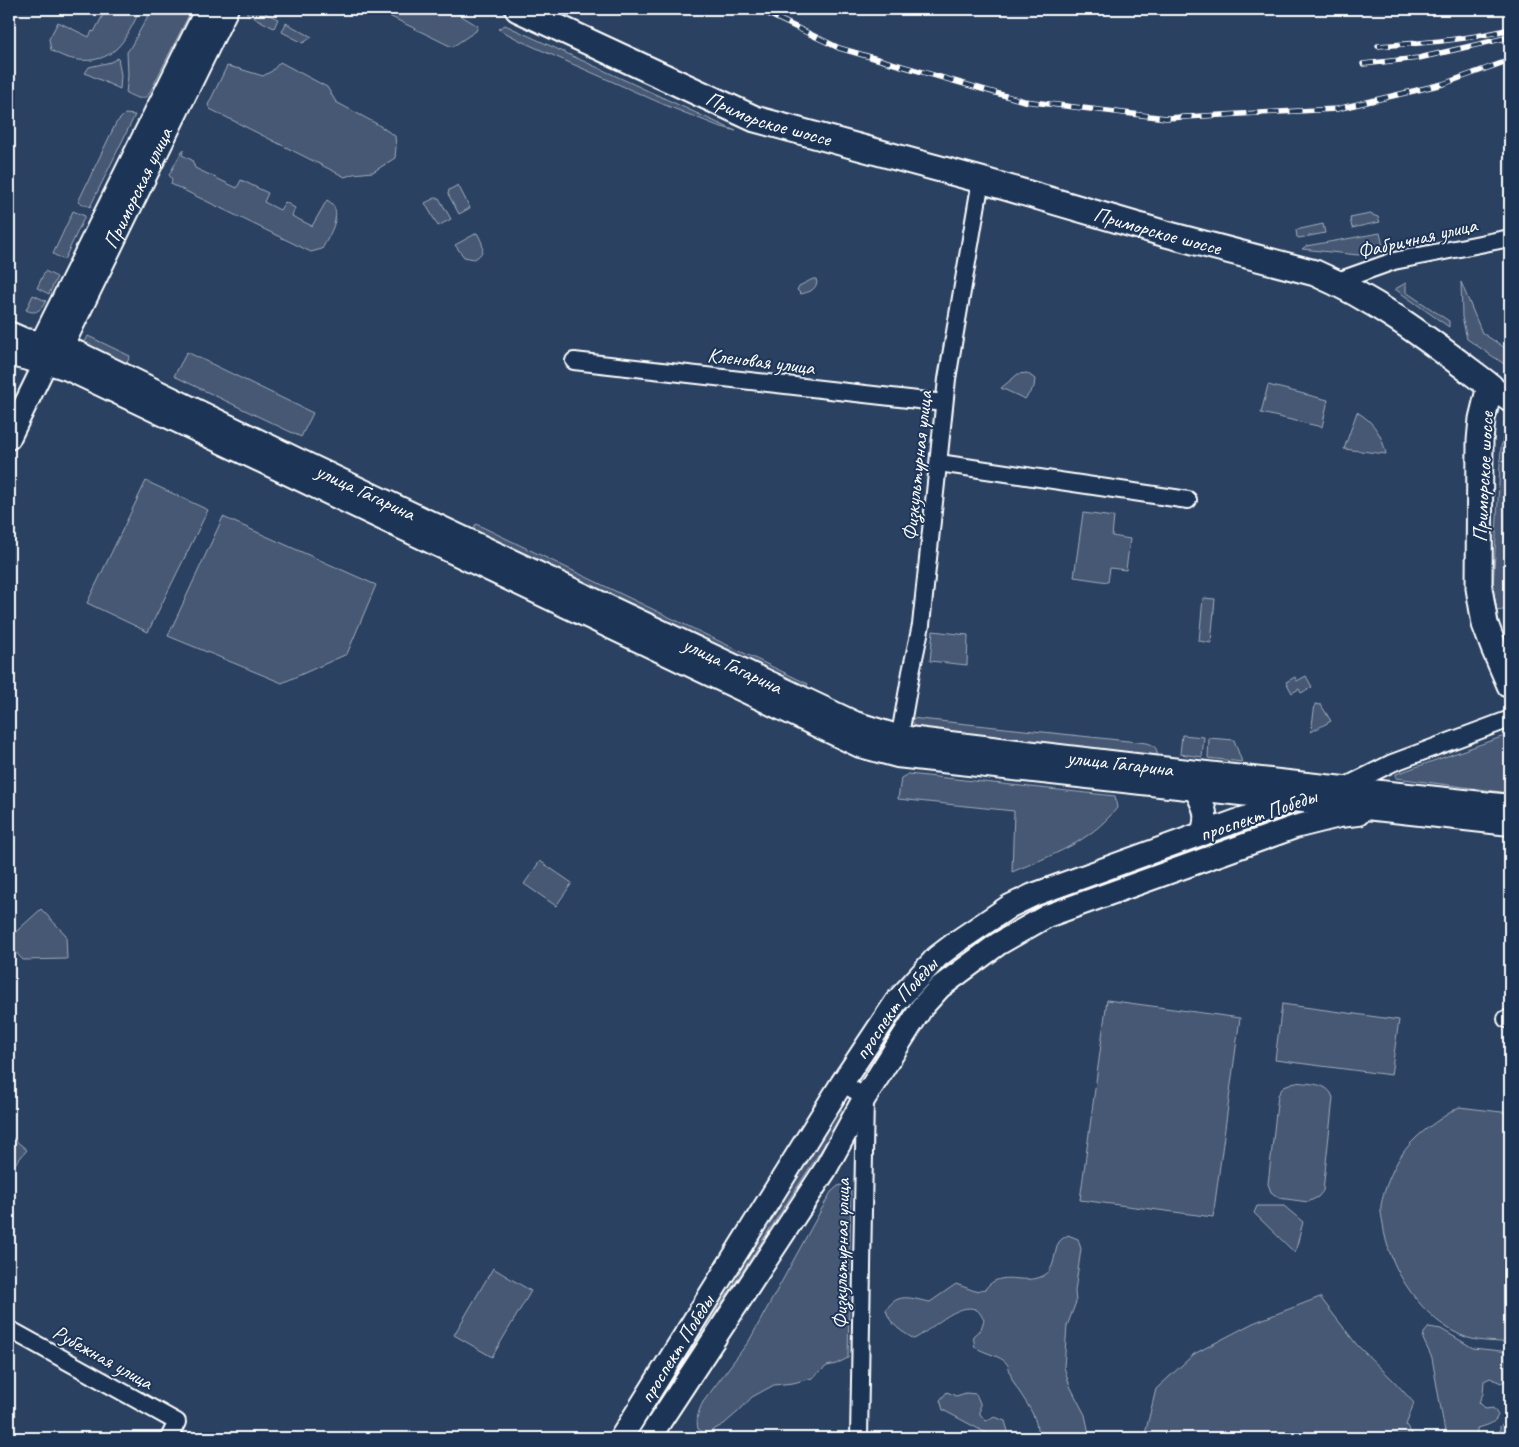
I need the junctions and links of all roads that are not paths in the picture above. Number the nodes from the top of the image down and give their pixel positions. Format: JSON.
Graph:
{"nodes":[{"id":1,"x":207,"y":9,"type":"edge"},
{"id":2,"x":225,"y":9,"type":"edge"},
{"id":3,"x":518,"y":9,"type":"edge"},
{"id":4,"x":981,"y":180,"type":"junction"},
{"id":5,"x":1510,"y":238,"type":"edge"},
{"id":6,"x":1335,"y":282,"type":"junction"},
{"id":7,"x":9,"y":333,"type":"edge"},
{"id":8,"x":50,"y":350,"type":"junction"},
{"id":9,"x":9,"y":351,"type":"edge"},
{"id":10,"x":574,"y":360,"type":"dead end"},
{"id":11,"x":1490,"y":386,"type":"junction"},
{"id":12,"x":1510,"y":400,"type":"edge"},
{"id":13,"x":944,"y":403,"type":"junction"},
{"id":14,"x":9,"y":438,"type":"edge"},
{"id":15,"x":939,"y":463,"type":"junction"},
{"id":16,"x":1188,"y":500,"type":"dead end"},
{"id":17,"x":1510,"y":685,"type":"edge"},
{"id":18,"x":1510,"y":719,"type":"edge"},
{"id":19,"x":898,"y":746,"type":"junction"},
{"id":20,"x":1284,"y":780,"type":"junction"},
{"id":21,"x":1344,"y":787,"type":"junction"},
{"id":22,"x":1196,"y":790,"type":"junction"},
{"id":23,"x":1294,"y":800,"type":"junction"},
{"id":24,"x":1510,"y":806,"type":"edge"},
{"id":25,"x":1383,"y":810,"type":"junction"},
{"id":26,"x":1510,"y":824,"type":"edge"},
{"id":27,"x":1298,"y":827,"type":"junction"},
{"id":28,"x":1202,"y":834,"type":"junction"},
{"id":29,"x":842,"y":1083,"type":"junction"},
{"id":30,"x":865,"y":1097,"type":"junction"},
{"id":31,"x":9,"y":1329,"type":"edge"},
{"id":32,"x":169,"y":1438,"type":"edge"},
{"id":33,"x":621,"y":1438,"type":"edge"},
{"id":34,"x":649,"y":1438,"type":"edge"},
{"id":35,"x":859,"y":1438,"type":"edge"}],
"edges":[{"from":1,"to":8,"type":"main road","name":"Приморская улица"},
{"from":2,"to":8,"type":"main road","name":"Приморская улица"},
{"from":3,"to":4,"type":"main road","name":"Приморское шоссе"},
{"from":4,"to":6,"type":"main road","name":"Приморское шоссе"},
{"from":4,"to":13,"type":"street","name":"Физкультурная улица"},
{"from":5,"to":6,"type":"street","name":"Фабричная улица"},
{"from":6,"to":11,"type":"main road","name":"Приморское шоссе"},
{"from":7,"to":8,"type":"main road","name":"улица Гагарина"},
{"from":8,"to":9,"type":"main road","name":"улица Гагарина"},
{"from":8,"to":14,"type":"main road","name":"Приморская улица"},
{"from":8,"to":19,"type":"main road","name":"улица Гагарина"},
{"from":10,"to":13,"type":"street","name":"Кленовая улица"},
{"from":11,"to":12,"type":"main road"},
{"from":11,"to":17,"type":"main road","name":"Приморское шоссе"},
{"from":13,"to":15,"type":"street","name":"Физкультурная улица"},
{"from":15,"to":16,"type":"street"},
{"from":15,"to":19,"type":"street","name":"Физкультурная улица"},
{"from":18,"to":21,"type":"street"},
{"from":19,"to":20,"type":"main road","name":"улица Гагарина"},
{"from":19,"to":22,"type":"main road","name":"улица Гагарина"},
{"from":20,"to":21,"type":"main road","name":"улица Гагарина"},
{"from":20,"to":23,"type":"main road"},
{"from":21,"to":23,"type":"main road","name":"проспект Победы"},
{"from":21,"to":24,"type":"main road","name":"улица Гагарина"},
{"from":22,"to":23,"type":"main road","name":"улица Гагарина"},
{"from":22,"to":28,"type":"main road"},
{"from":23,"to":25,"type":"main road","name":"улица Гагарина"},
{"from":23,"to":27,"type":"main road"},
{"from":23,"to":28,"type":"main road","name":"проспект Победы"},
{"from":25,"to":26,"type":"main road","name":"улица Гагарина"},
{"from":25,"to":27,"type":"main road","name":"проспект Победы"},
{"from":27,"to":30,"type":"main road","name":"проспект Победы"},
{"from":28,"to":29,"type":"main road","name":"проспект Победы"},
{"from":29,"to":30,"type":"street"},
{"from":29,"to":33,"type":"main road","name":"проспект Победы"},
{"from":30,"to":34,"type":"main road","name":"проспект Победы"},
{"from":30,"to":35,"type":"street","name":"Физкультурная улица"},
{"from":31,"to":32,"type":"street","name":"Рубежная улица"}]}
